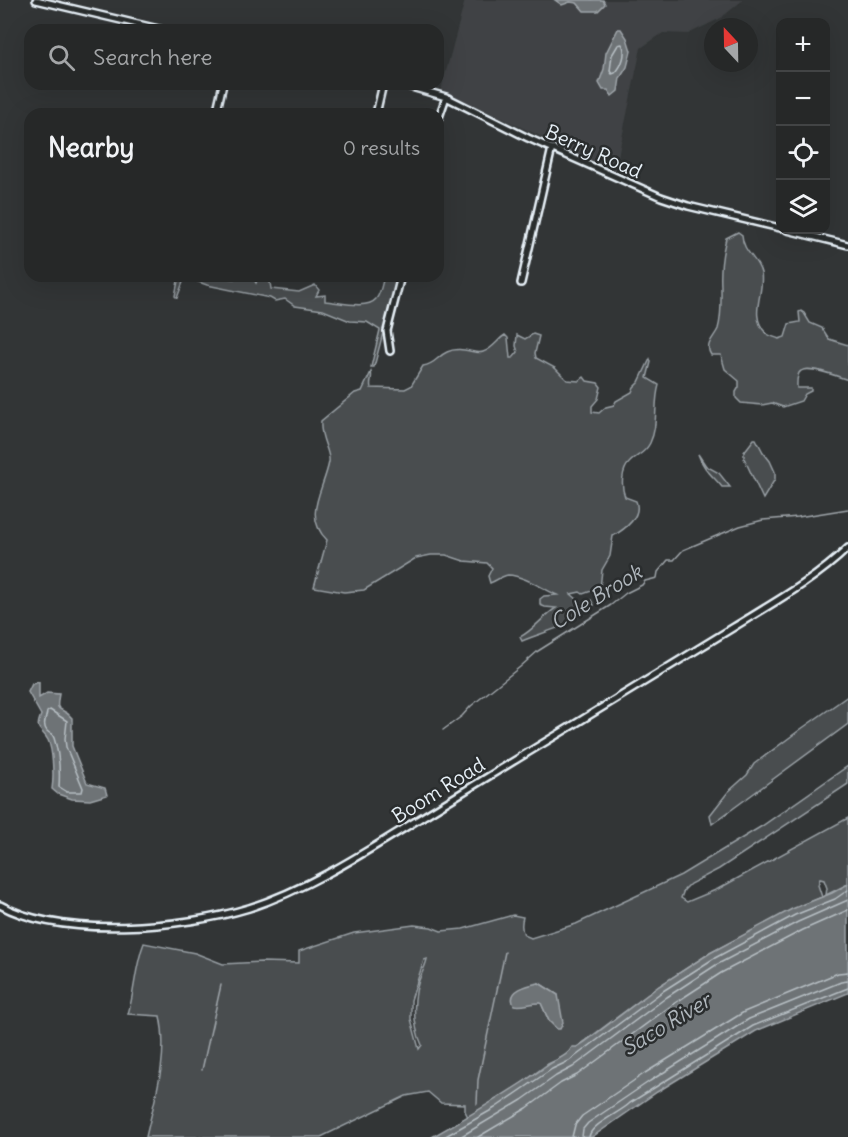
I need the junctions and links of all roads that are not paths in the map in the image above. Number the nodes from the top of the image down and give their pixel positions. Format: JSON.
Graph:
{"nodes":[{"id":1,"x":36,"y":0,"type":"edge"},
{"id":2,"x":138,"y":24,"type":"edge"},
{"id":3,"x":222,"y":90,"type":"edge"},
{"id":4,"x":382,"y":90,"type":"edge"},
{"id":5,"x":427,"y":90,"type":"edge"},
{"id":6,"x":446,"y":97,"type":"junction"},
{"id":7,"x":217,"y":108,"type":"edge"},
{"id":8,"x":377,"y":108,"type":"edge"},
{"id":9,"x":442,"y":108,"type":"edge"},
{"id":10,"x":552,"y":148,"type":"junction"},
{"id":11,"x":776,"y":227,"type":"edge"},
{"id":12,"x":803,"y":234,"type":"edge"},
{"id":13,"x":848,"y":245,"type":"edge"},
{"id":14,"x":400,"y":282,"type":"edge"},
{"id":15,"x":521,"y":282,"type":"dead end"},
{"id":16,"x":390,"y":351,"type":"dead end"},
{"id":17,"x":848,"y":548,"type":"edge"},
{"id":18,"x":0,"y":905,"type":"edge"}],
"edges":[{"from":1,"to":2,"type":"street"},
{"from":3,"to":7,"type":"street"},
{"from":4,"to":8,"type":"street"},
{"from":5,"to":6,"type":"street","name":"Berry Road"},
{"from":6,"to":9,"type":"street"},
{"from":6,"to":10,"type":"street","name":"Berry Road"},
{"from":10,"to":11,"type":"street","name":"Berry Road"},
{"from":10,"to":15,"type":"street"},
{"from":12,"to":13,"type":"street"},
{"from":14,"to":16,"type":"street"},
{"from":17,"to":18,"type":"street","name":"Boom Road"}]}
